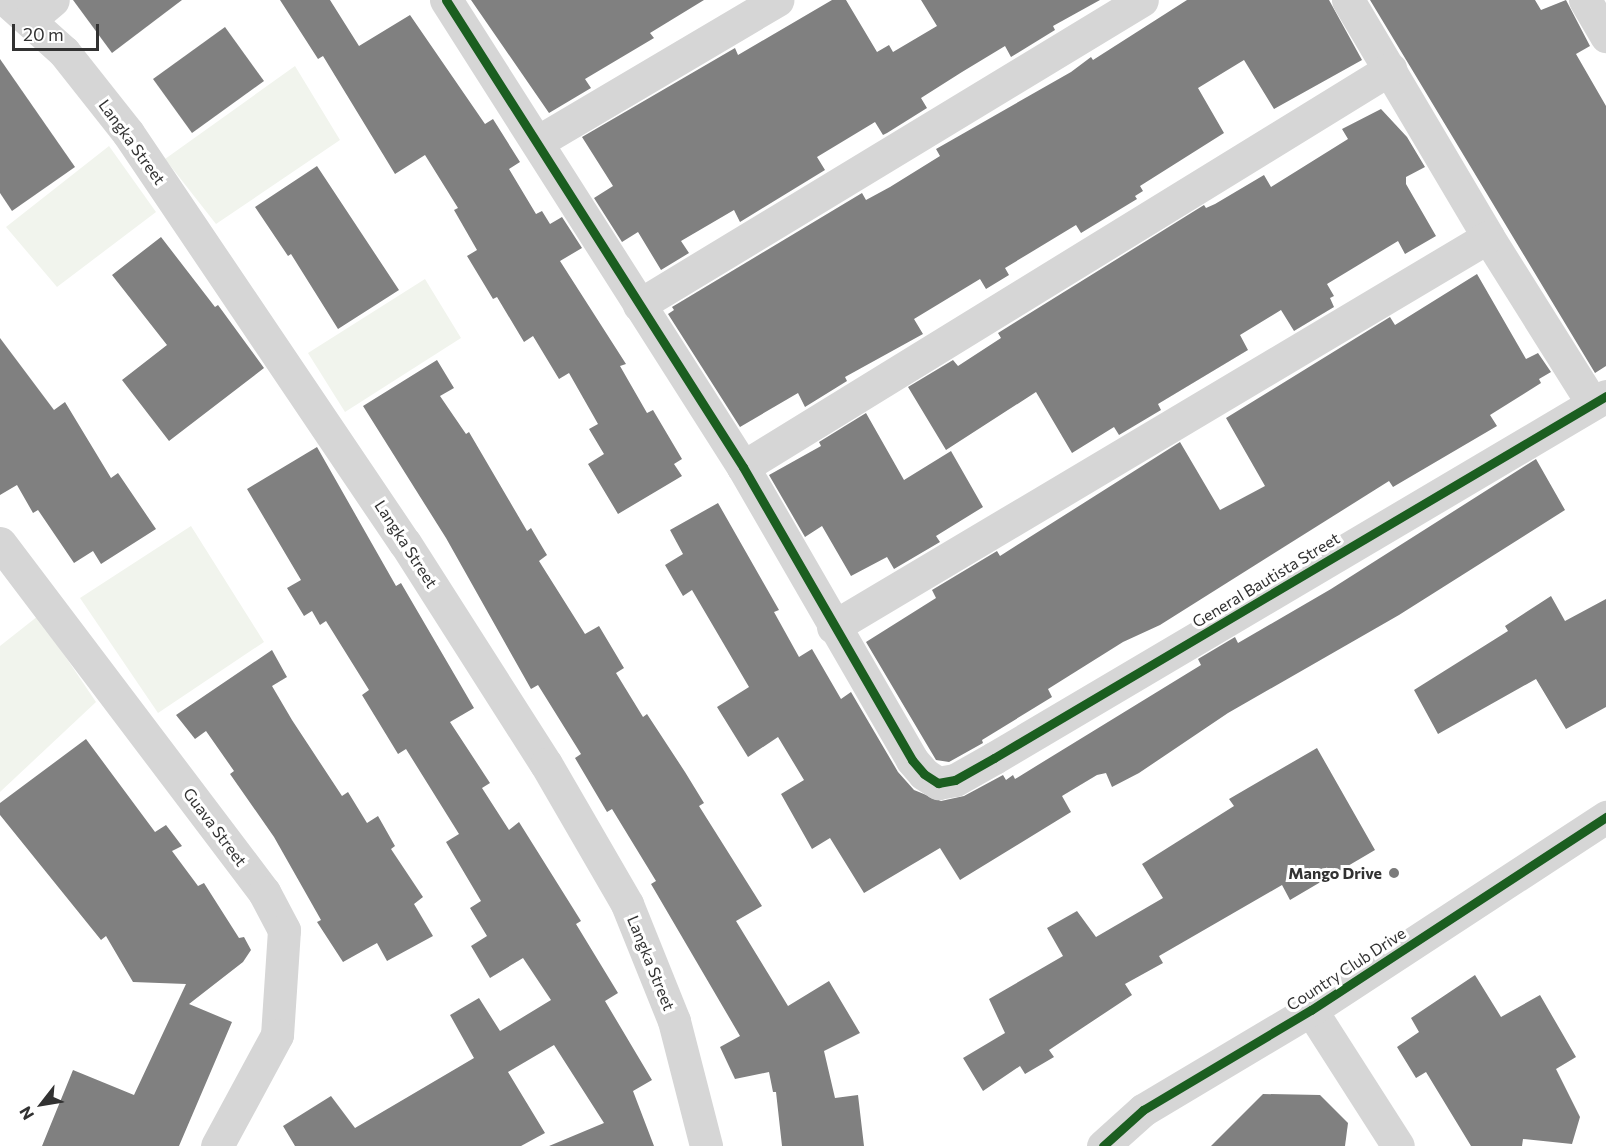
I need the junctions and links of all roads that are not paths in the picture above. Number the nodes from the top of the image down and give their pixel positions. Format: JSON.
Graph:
{"nodes":[{"id":1,"x":446,"y":0,"type":"edge"},
{"id":2,"x":777,"y":0,"type":"edge"},
{"id":3,"x":1142,"y":0,"type":"edge"},
{"id":4,"x":1348,"y":0,"type":"edge"},
{"id":5,"x":1585,"y":0,"type":"edge"},
{"id":6,"x":29,"y":7,"type":"edge"},
{"id":7,"x":1606,"y":36,"type":"edge"},
{"id":8,"x":1390,"y":69,"type":"junction"},
{"id":9,"x":539,"y":141,"type":"junction"},
{"id":10,"x":1488,"y":237,"type":"junction"},
{"id":11,"x":639,"y":305,"type":"junction"},
{"id":12,"x":1599,"y":399,"type":"edge"},
{"id":13,"x":743,"y":467,"type":"junction"},
{"id":14,"x":0,"y":543,"type":"edge"},
{"id":15,"x":833,"y":627,"type":"junction"},
{"id":16,"x":1606,"y":817,"type":"edge"},
{"id":17,"x":1311,"y":1010,"type":"junction"},
{"id":18,"x":217,"y":1146,"type":"edge"},
{"id":19,"x":706,"y":1146,"type":"edge"},
{"id":20,"x":1103,"y":1146,"type":"edge"},
{"id":21,"x":1398,"y":1146,"type":"edge"}],
"edges":[{"from":1,"to":9,"type":"street"},
{"from":2,"to":9,"type":"street"},
{"from":3,"to":11,"type":"street"},
{"from":4,"to":8,"type":"street"},
{"from":5,"to":7,"type":"street"},
{"from":6,"to":19,"type":"street","name":"Langka Street"},
{"from":8,"to":10,"type":"street"},
{"from":8,"to":13,"type":"street"},
{"from":9,"to":11,"type":"street"},
{"from":10,"to":12,"type":"street"},
{"from":10,"to":15,"type":"street"},
{"from":11,"to":13,"type":"street"},
{"from":12,"to":15,"type":"street","name":"General Bautista Street"},
{"from":13,"to":15,"type":"street"},
{"from":14,"to":18,"type":"street","name":"Guava Street"},
{"from":16,"to":17,"type":"street","name":"Country Club Drive"},
{"from":17,"to":20,"type":"street","name":"Country Club Drive"},
{"from":17,"to":21,"type":"street"}]}
